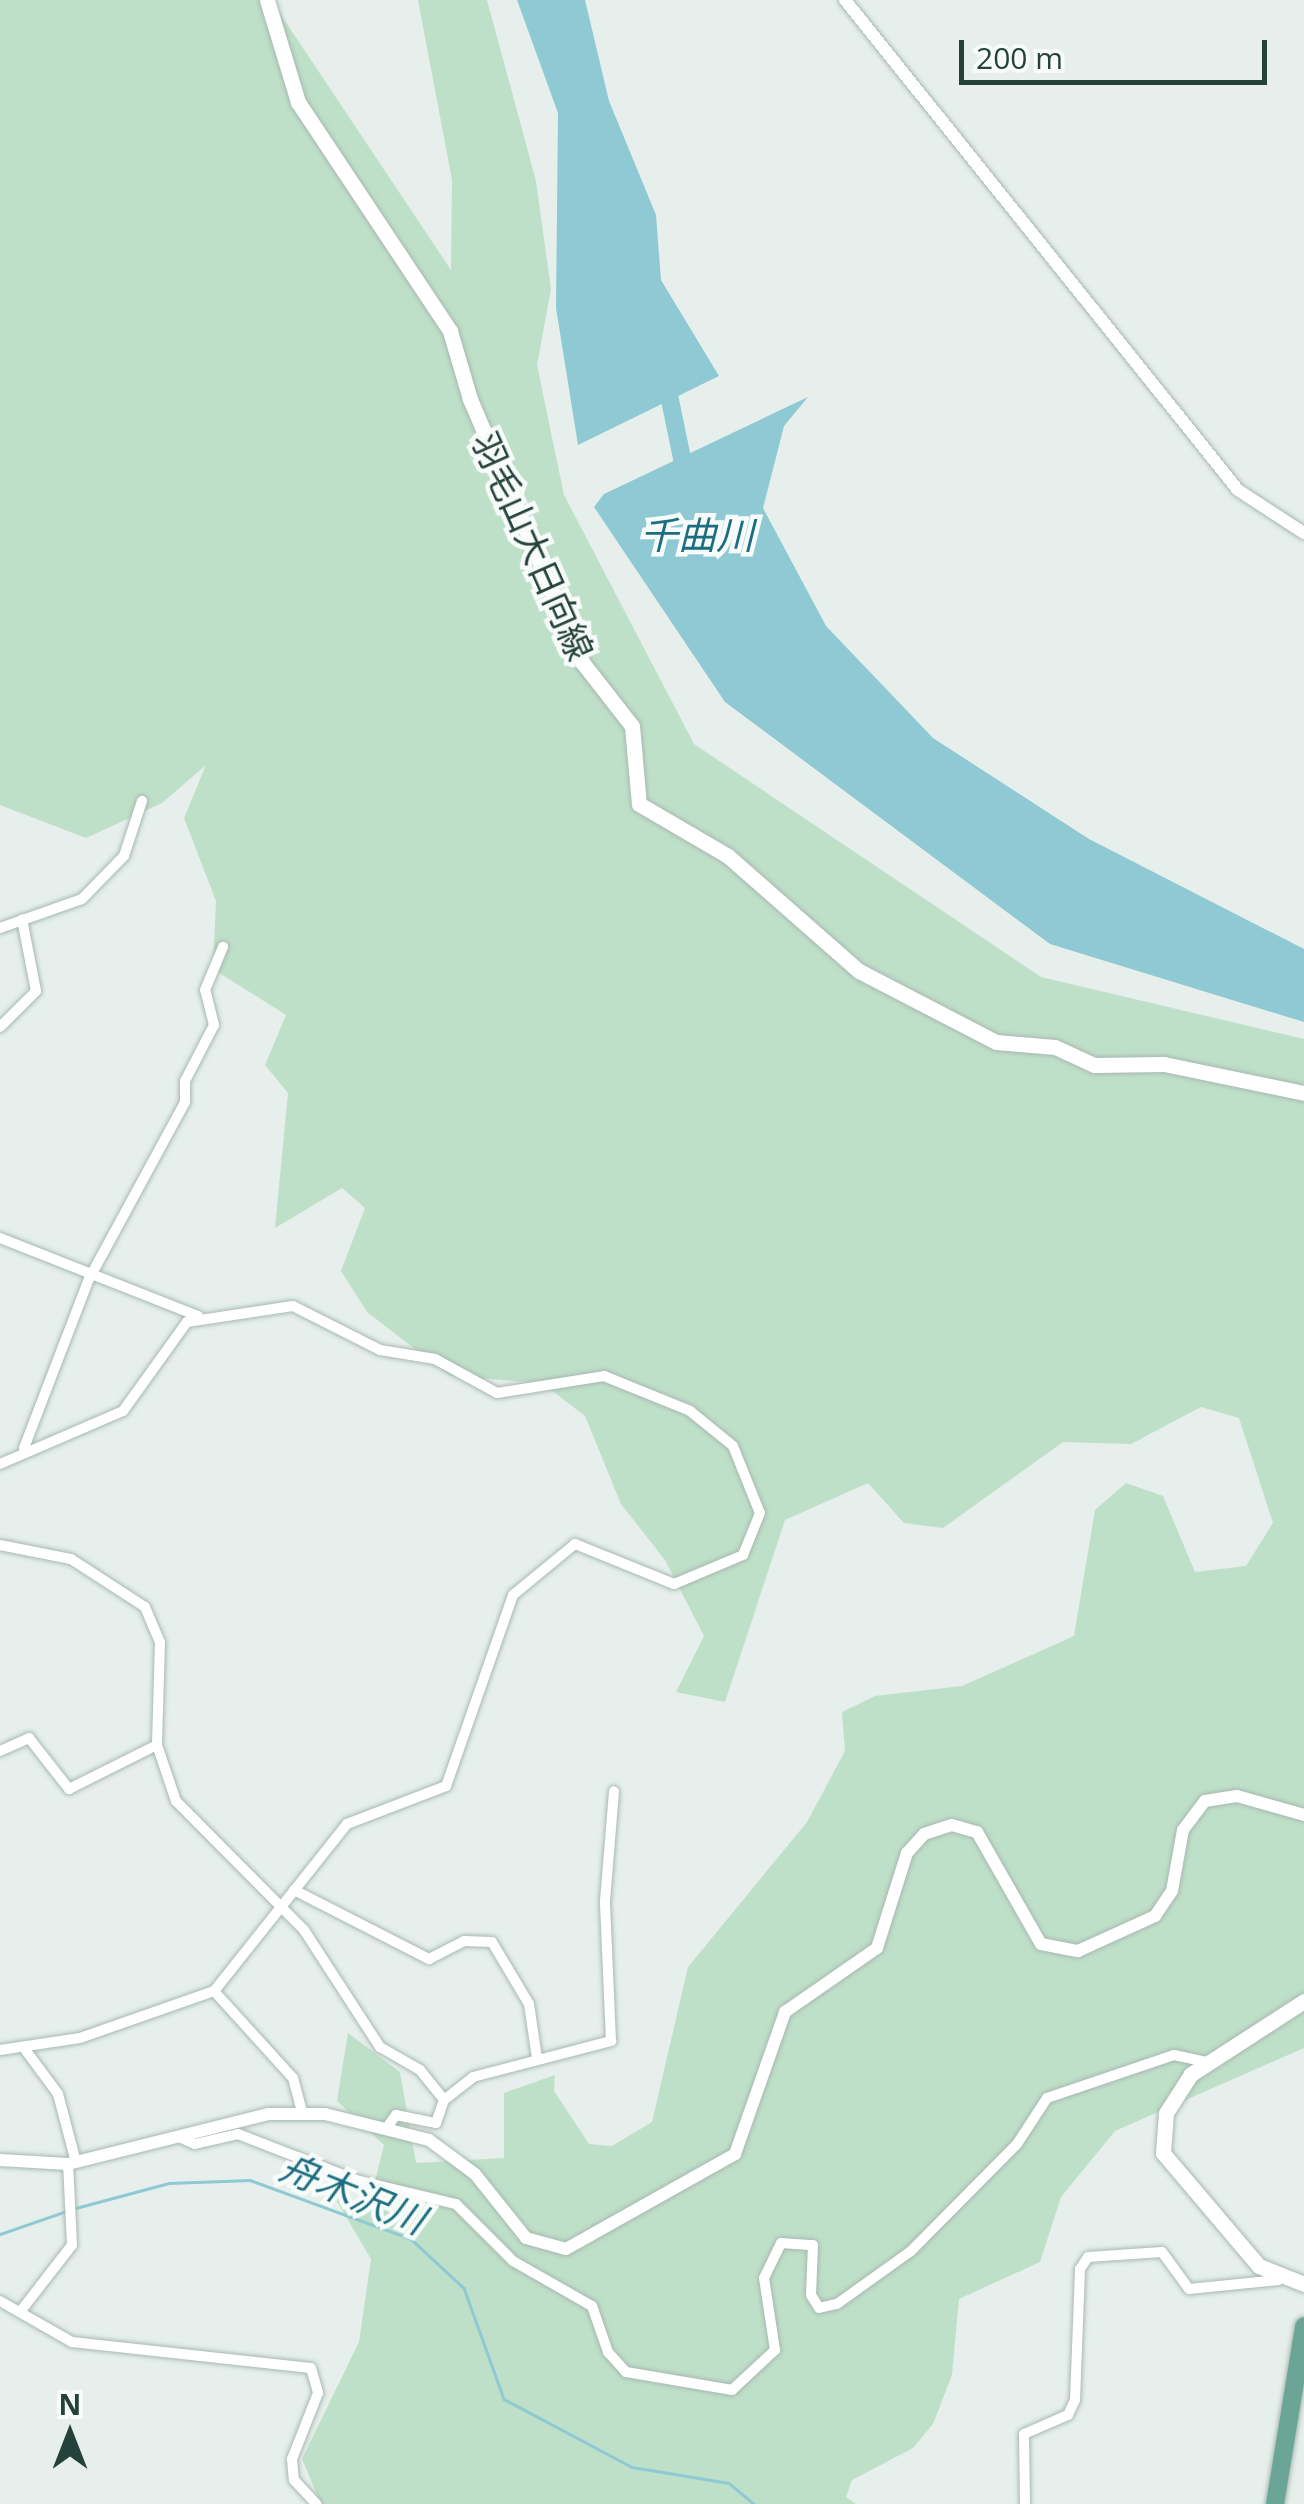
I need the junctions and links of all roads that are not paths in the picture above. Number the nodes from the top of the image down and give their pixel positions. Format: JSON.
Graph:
{"nodes":[{"id":1,"x":267,"y":0,"type":"edge"},
{"id":2,"x":845,"y":0,"type":"edge"},
{"id":3,"x":1304,"y":533,"type":"edge"},
{"id":4,"x":142,"y":801,"type":"dead end"},
{"id":5,"x":22,"y":920,"type":"junction"},
{"id":6,"x":0,"y":928,"type":"edge"},
{"id":7,"x":223,"y":947,"type":"dead end"},
{"id":8,"x":0,"y":1027,"type":"edge"},
{"id":9,"x":1304,"y":1093,"type":"edge"},
{"id":10,"x":0,"y":1238,"type":"edge"},
{"id":11,"x":89,"y":1279,"type":"junction"},
{"id":12,"x":198,"y":1316,"type":"junction"},
{"id":13,"x":24,"y":1450,"type":"junction"},
{"id":14,"x":0,"y":1464,"type":"edge"},
{"id":15,"x":0,"y":1544,"type":"edge"},
{"id":16,"x":157,"y":1745,"type":"junction"},
{"id":17,"x":0,"y":1751,"type":"edge"},
{"id":18,"x":614,"y":1791,"type":"dead end"},
{"id":19,"x":1304,"y":1815,"type":"edge"},
{"id":20,"x":294,"y":1890,"type":"junction"},
{"id":21,"x":280,"y":1910,"type":"junction"},
{"id":22,"x":214,"y":1991,"type":"junction"},
{"id":23,"x":1304,"y":2002,"type":"edge"},
{"id":24,"x":24,"y":2048,"type":"junction"},
{"id":25,"x":0,"y":2050,"type":"edge"},
{"id":26,"x":538,"y":2058,"type":"junction"},
{"id":27,"x":1207,"y":2062,"type":"junction"},
{"id":28,"x":444,"y":2100,"type":"junction"},
{"id":29,"x":302,"y":2111,"type":"junction"},
{"id":30,"x":388,"y":2126,"type":"junction"},
{"id":31,"x":178,"y":2138,"type":"junction"},
{"id":32,"x":0,"y":2160,"type":"edge"},
{"id":33,"x":72,"y":2163,"type":"junction"},
{"id":34,"x":1279,"y":2280,"type":"junction"},
{"id":35,"x":1304,"y":2284,"type":"edge"},
{"id":36,"x":0,"y":2301,"type":"edge"},
{"id":37,"x":20,"y":2312,"type":"junction"},
{"id":38,"x":1304,"y":2326,"type":"edge"},
{"id":39,"x":316,"y":2504,"type":"edge"},
{"id":40,"x":1024,"y":2504,"type":"edge"},
{"id":41,"x":1275,"y":2504,"type":"edge"}],
"edges":[{"from":1,"to":9,"type":"main road","name":"羽毛山大日向線"},
{"from":2,"to":3,"type":"street"},
{"from":4,"to":5,"type":"street"},
{"from":5,"to":6,"type":"street"},
{"from":5,"to":8,"type":"street"},
{"from":7,"to":11,"type":"street"},
{"from":10,"to":11,"type":"street"},
{"from":11,"to":12,"type":"street"},
{"from":11,"to":13,"type":"street"},
{"from":12,"to":13,"type":"street"},
{"from":12,"to":20,"type":"street"},
{"from":13,"to":14,"type":"street"},
{"from":15,"to":16,"type":"street"},
{"from":16,"to":17,"type":"street"},
{"from":16,"to":21,"type":"street"},
{"from":18,"to":26,"type":"street"},
{"from":19,"to":30,"type":"street"},
{"from":20,"to":21,"type":"street"},
{"from":20,"to":26,"type":"street"},
{"from":21,"to":22,"type":"street"},
{"from":21,"to":28,"type":"street"},
{"from":22,"to":24,"type":"street"},
{"from":22,"to":29,"type":"street"},
{"from":23,"to":27,"type":"main road"},
{"from":24,"to":25,"type":"street"},
{"from":24,"to":33,"type":"street"},
{"from":26,"to":28,"type":"street"},
{"from":27,"to":31,"type":"street"},
{"from":27,"to":34,"type":"main road"},
{"from":28,"to":30,"type":"street"},
{"from":29,"to":30,"type":"street"},
{"from":29,"to":31,"type":"street"},
{"from":31,"to":33,"type":"street"},
{"from":32,"to":33,"type":"street"},
{"from":33,"to":37,"type":"street"},
{"from":34,"to":35,"type":"main road"},
{"from":34,"to":40,"type":"street"},
{"from":36,"to":37,"type":"street"},
{"from":37,"to":39,"type":"street"},
{"from":38,"to":41,"type":"main road"}]}
